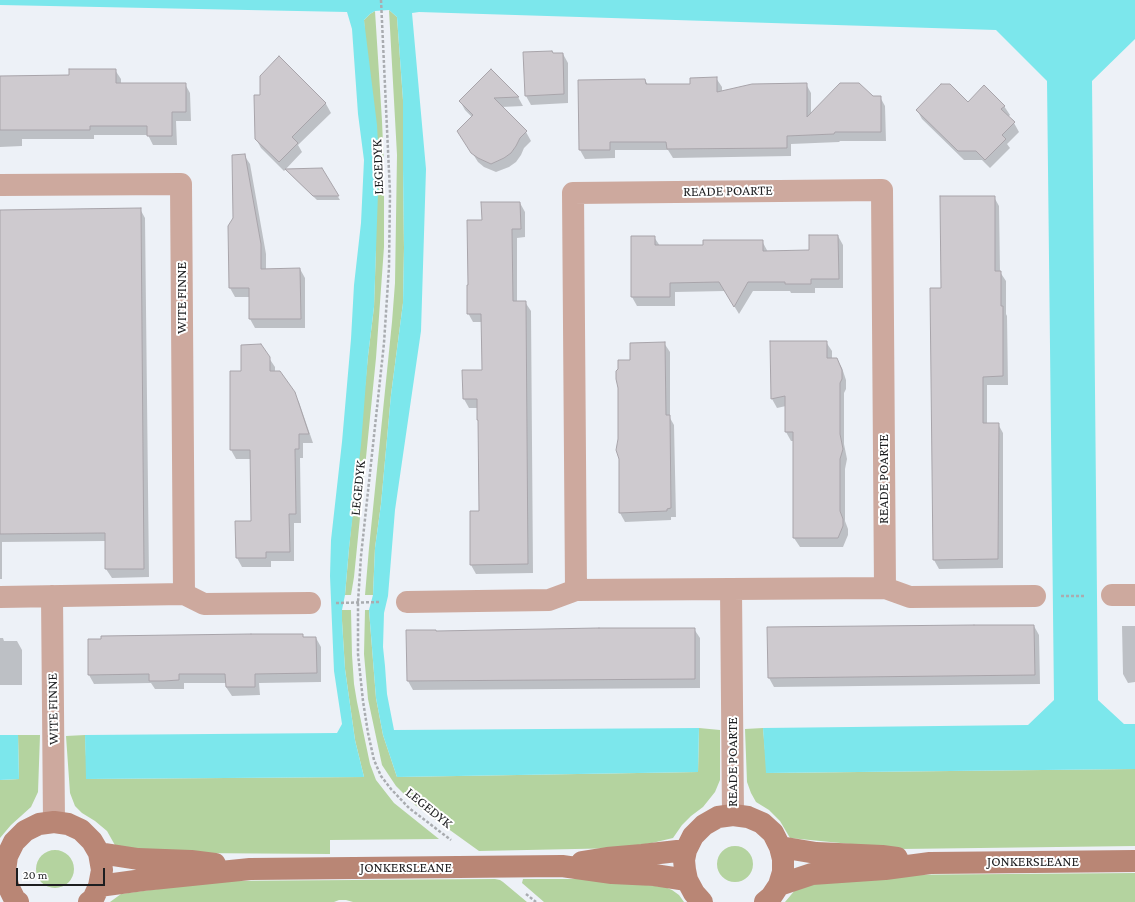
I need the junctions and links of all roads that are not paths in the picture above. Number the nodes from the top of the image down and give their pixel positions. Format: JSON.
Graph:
{"nodes":[{"id":1,"x":0,"y":185,"type":"edge"},
{"id":2,"x":885,"y":588,"type":"junction"},
{"id":3,"x":731,"y":589,"type":"junction"},
{"id":4,"x":576,"y":590,"type":"junction"},
{"id":5,"x":184,"y":594,"type":"junction"},
{"id":6,"x":1112,"y":595,"type":"dead end"},
{"id":7,"x":1135,"y":595,"type":"edge"},
{"id":8,"x":0,"y":596,"type":"edge"},
{"id":9,"x":52,"y":596,"type":"junction"},
{"id":10,"x":1045,"y":596,"type":"road end"},
{"id":11,"x":407,"y":602,"type":"dead end"},
{"id":12,"x":310,"y":603,"type":"dead end"},
{"id":13,"x":733,"y":815,"type":"junction"},
{"id":14,"x":54,"y":822,"type":"junction"},
{"id":15,"x":780,"y":847,"type":"junction"},
{"id":16,"x":686,"y":850,"type":"junction"},
{"id":17,"x":99,"y":853,"type":"junction"},
{"id":18,"x":1135,"y":861,"type":"edge"},
{"id":19,"x":930,"y":862,"type":"junction"},
{"id":20,"x":562,"y":866,"type":"junction"},
{"id":21,"x":250,"y":869,"type":"junction"},
{"id":22,"x":687,"y":880,"type":"junction"},
{"id":23,"x":779,"y":885,"type":"junction"},
{"id":24,"x":94,"y":894,"type":"edge"},
{"id":25,"x":18,"y":902,"type":"edge"},
{"id":26,"x":702,"y":902,"type":"edge"},
{"id":27,"x":765,"y":902,"type":"edge"}],
"edges":[{"from":1,"to":5,"type":"street","name":"WITE FINNE"},
{"from":2,"to":3,"type":"street"},
{"from":2,"to":4,"type":"street","name":"READE POARTE"},
{"from":2,"to":10,"type":"street"},
{"from":3,"to":4,"type":"street"},
{"from":3,"to":13,"type":"street","name":"READE POARTE"},
{"from":4,"to":11,"type":"street"},
{"from":5,"to":9,"type":"street"},
{"from":5,"to":12,"type":"street"},
{"from":6,"to":7,"type":"street"},
{"from":8,"to":9,"type":"street"},
{"from":9,"to":14,"type":"street","name":"WITE FINNE"},
{"from":13,"to":15,"type":"street"},
{"from":13,"to":16,"type":"street"},
{"from":14,"to":17,"type":"street","name":"JONKERSLEANE"},
{"from":14,"to":25,"type":"street","name":"JONKERSLEANE"},
{"from":15,"to":19,"type":"street","name":"JONKERSLEANE"},
{"from":15,"to":23,"type":"street"},
{"from":16,"to":20,"type":"street","name":"JONKERSLEANE"},
{"from":16,"to":22,"type":"street"},
{"from":17,"to":21,"type":"street","name":"JONKERSLEANE"},
{"from":17,"to":24,"type":"street","name":"JONKERSLEANE"},
{"from":18,"to":19,"type":"street","name":"JONKERSLEANE"},
{"from":19,"to":23,"type":"street","name":"JONKERSLEANE"},
{"from":20,"to":21,"type":"street","name":"JONKERSLEANE"},
{"from":20,"to":22,"type":"street","name":"JONKERSLEANE"},
{"from":21,"to":24,"type":"street","name":"JONKERSLEANE"},
{"from":22,"to":26,"type":"street"},
{"from":23,"to":27,"type":"street"}]}
